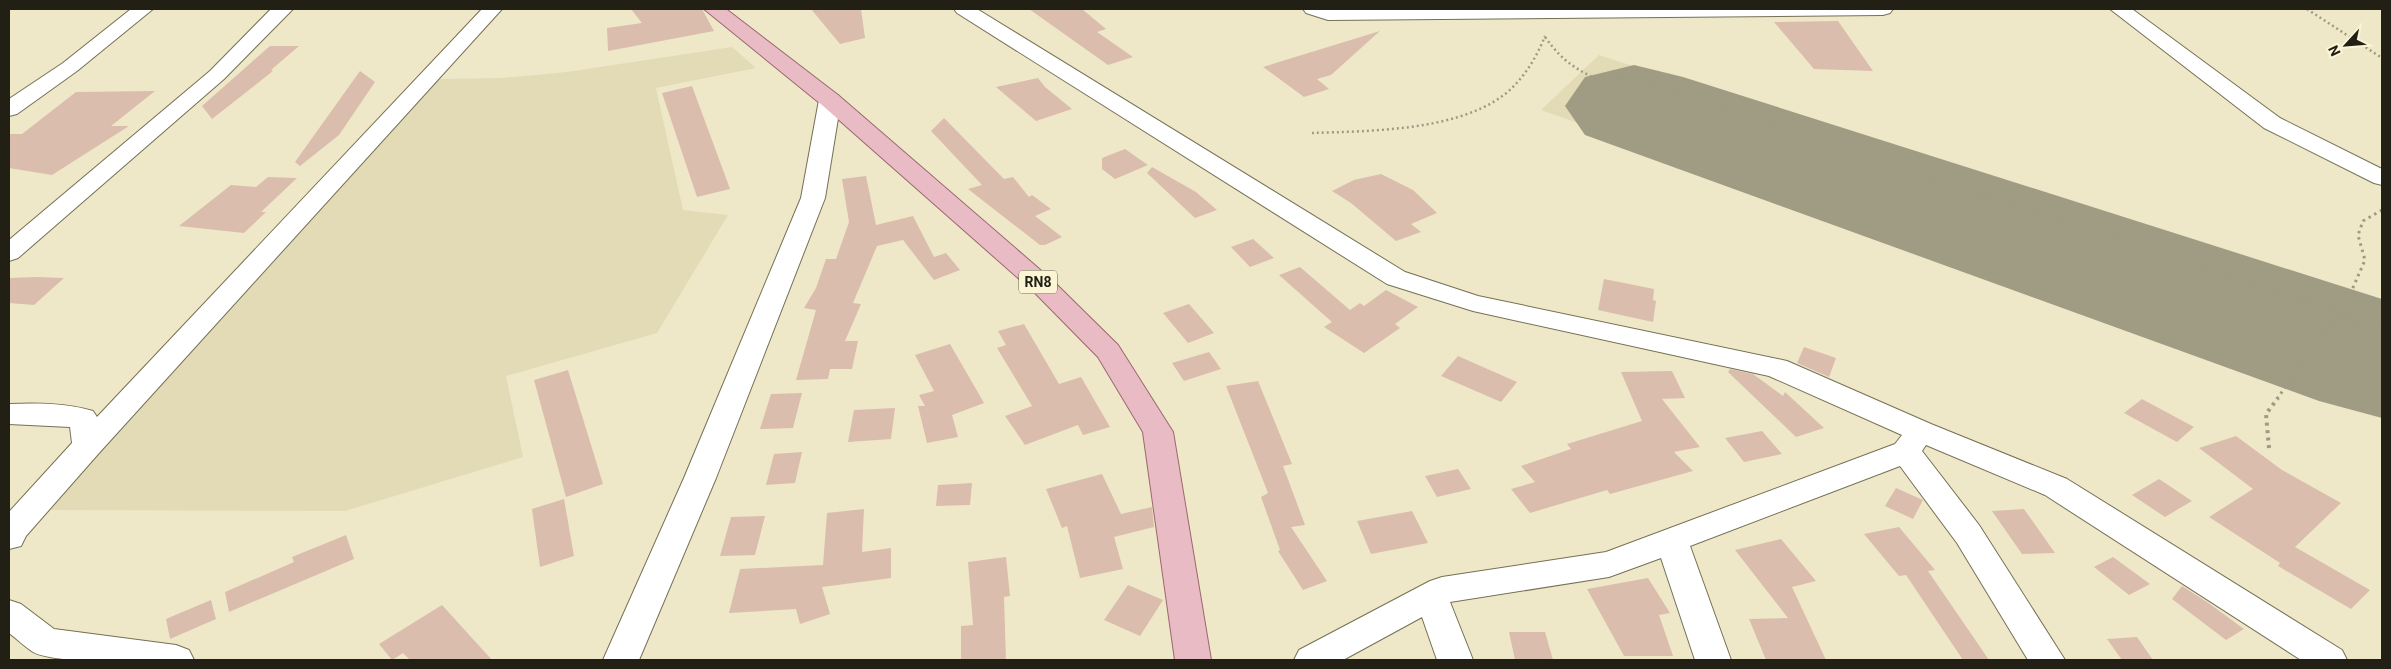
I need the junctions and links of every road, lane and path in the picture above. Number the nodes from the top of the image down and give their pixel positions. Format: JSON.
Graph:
{"nodes":[{"id":1,"x":143,"y":9,"type":"edge"},
{"id":2,"x":283,"y":9,"type":"edge"},
{"id":3,"x":492,"y":9,"type":"edge"},
{"id":4,"x":714,"y":9,"type":"edge"},
{"id":5,"x":1313,"y":9,"type":"edge"},
{"id":6,"x":1883,"y":9,"type":"edge"},
{"id":7,"x":2120,"y":9,"type":"edge"},
{"id":8,"x":2307,"y":9,"type":"edge"},
{"id":9,"x":969,"y":10,"type":"edge"},
{"id":10,"x":1541,"y":13,"type":"junction"},
{"id":11,"x":1545,"y":37,"type":"junction"},
{"id":12,"x":2382,"y":58,"type":"edge"},
{"id":13,"x":830,"y":100,"type":"junction"},
{"id":14,"x":9,"y":109,"type":"edge"},
{"id":15,"x":1312,"y":133,"type":"dead end"},
{"id":16,"x":2382,"y":178,"type":"edge"},
{"id":17,"x":2382,"y":210,"type":"edge"},
{"id":18,"x":9,"y":253,"type":"edge"},
{"id":19,"x":2342,"y":313,"type":"junction"},
{"id":20,"x":2382,"y":326,"type":"edge"},
{"id":21,"x":2382,"y":354,"type":"edge"},
{"id":22,"x":9,"y":414,"type":"edge"},
{"id":23,"x":1913,"y":442,"type":"junction"},
{"id":24,"x":88,"y":445,"type":"junction"},
{"id":25,"x":2269,"y":448,"type":"dead end"},
{"id":26,"x":9,"y":537,"type":"edge"},
{"id":27,"x":1672,"y":541,"type":"junction"},
{"id":28,"x":1431,"y":596,"type":"junction"},
{"id":29,"x":9,"y":614,"type":"edge"},
{"id":30,"x":176,"y":660,"type":"edge"},
{"id":31,"x":621,"y":660,"type":"edge"},
{"id":32,"x":1193,"y":660,"type":"edge"},
{"id":33,"x":1312,"y":660,"type":"edge"},
{"id":34,"x":1455,"y":660,"type":"edge"},
{"id":35,"x":1713,"y":660,"type":"edge"},
{"id":36,"x":2047,"y":660,"type":"edge"},
{"id":37,"x":2329,"y":660,"type":"edge"}],
"edges":[{"from":1,"to":14,"type":"street"},
{"from":2,"to":18,"type":"street"},
{"from":3,"to":24,"type":"street"},
{"from":4,"to":13,"type":"main road","number":"RN8"},
{"from":5,"to":10,"type":"street"},
{"from":6,"to":10,"type":"street"},
{"from":7,"to":16,"type":"street"},
{"from":8,"to":12,"type":"path"},
{"from":9,"to":23,"type":"street"},
{"from":10,"to":11,"type":"path"},
{"from":11,"to":15,"type":"path"},
{"from":11,"to":19,"type":"path"},
{"from":13,"to":31,"type":"street"},
{"from":13,"to":32,"type":"main road","number":"RN8"},
{"from":17,"to":19,"type":"path"},
{"from":19,"to":20,"type":"path"},
{"from":19,"to":21,"type":"path"},
{"from":19,"to":25,"type":"path"},
{"from":22,"to":24,"type":"street"},
{"from":23,"to":27,"type":"street"},
{"from":23,"to":36,"type":"street"},
{"from":23,"to":37,"type":"street"},
{"from":24,"to":26,"type":"street"},
{"from":27,"to":28,"type":"street"},
{"from":27,"to":35,"type":"street"},
{"from":28,"to":33,"type":"street"},
{"from":28,"to":34,"type":"street"},
{"from":29,"to":30,"type":"street"}]}
